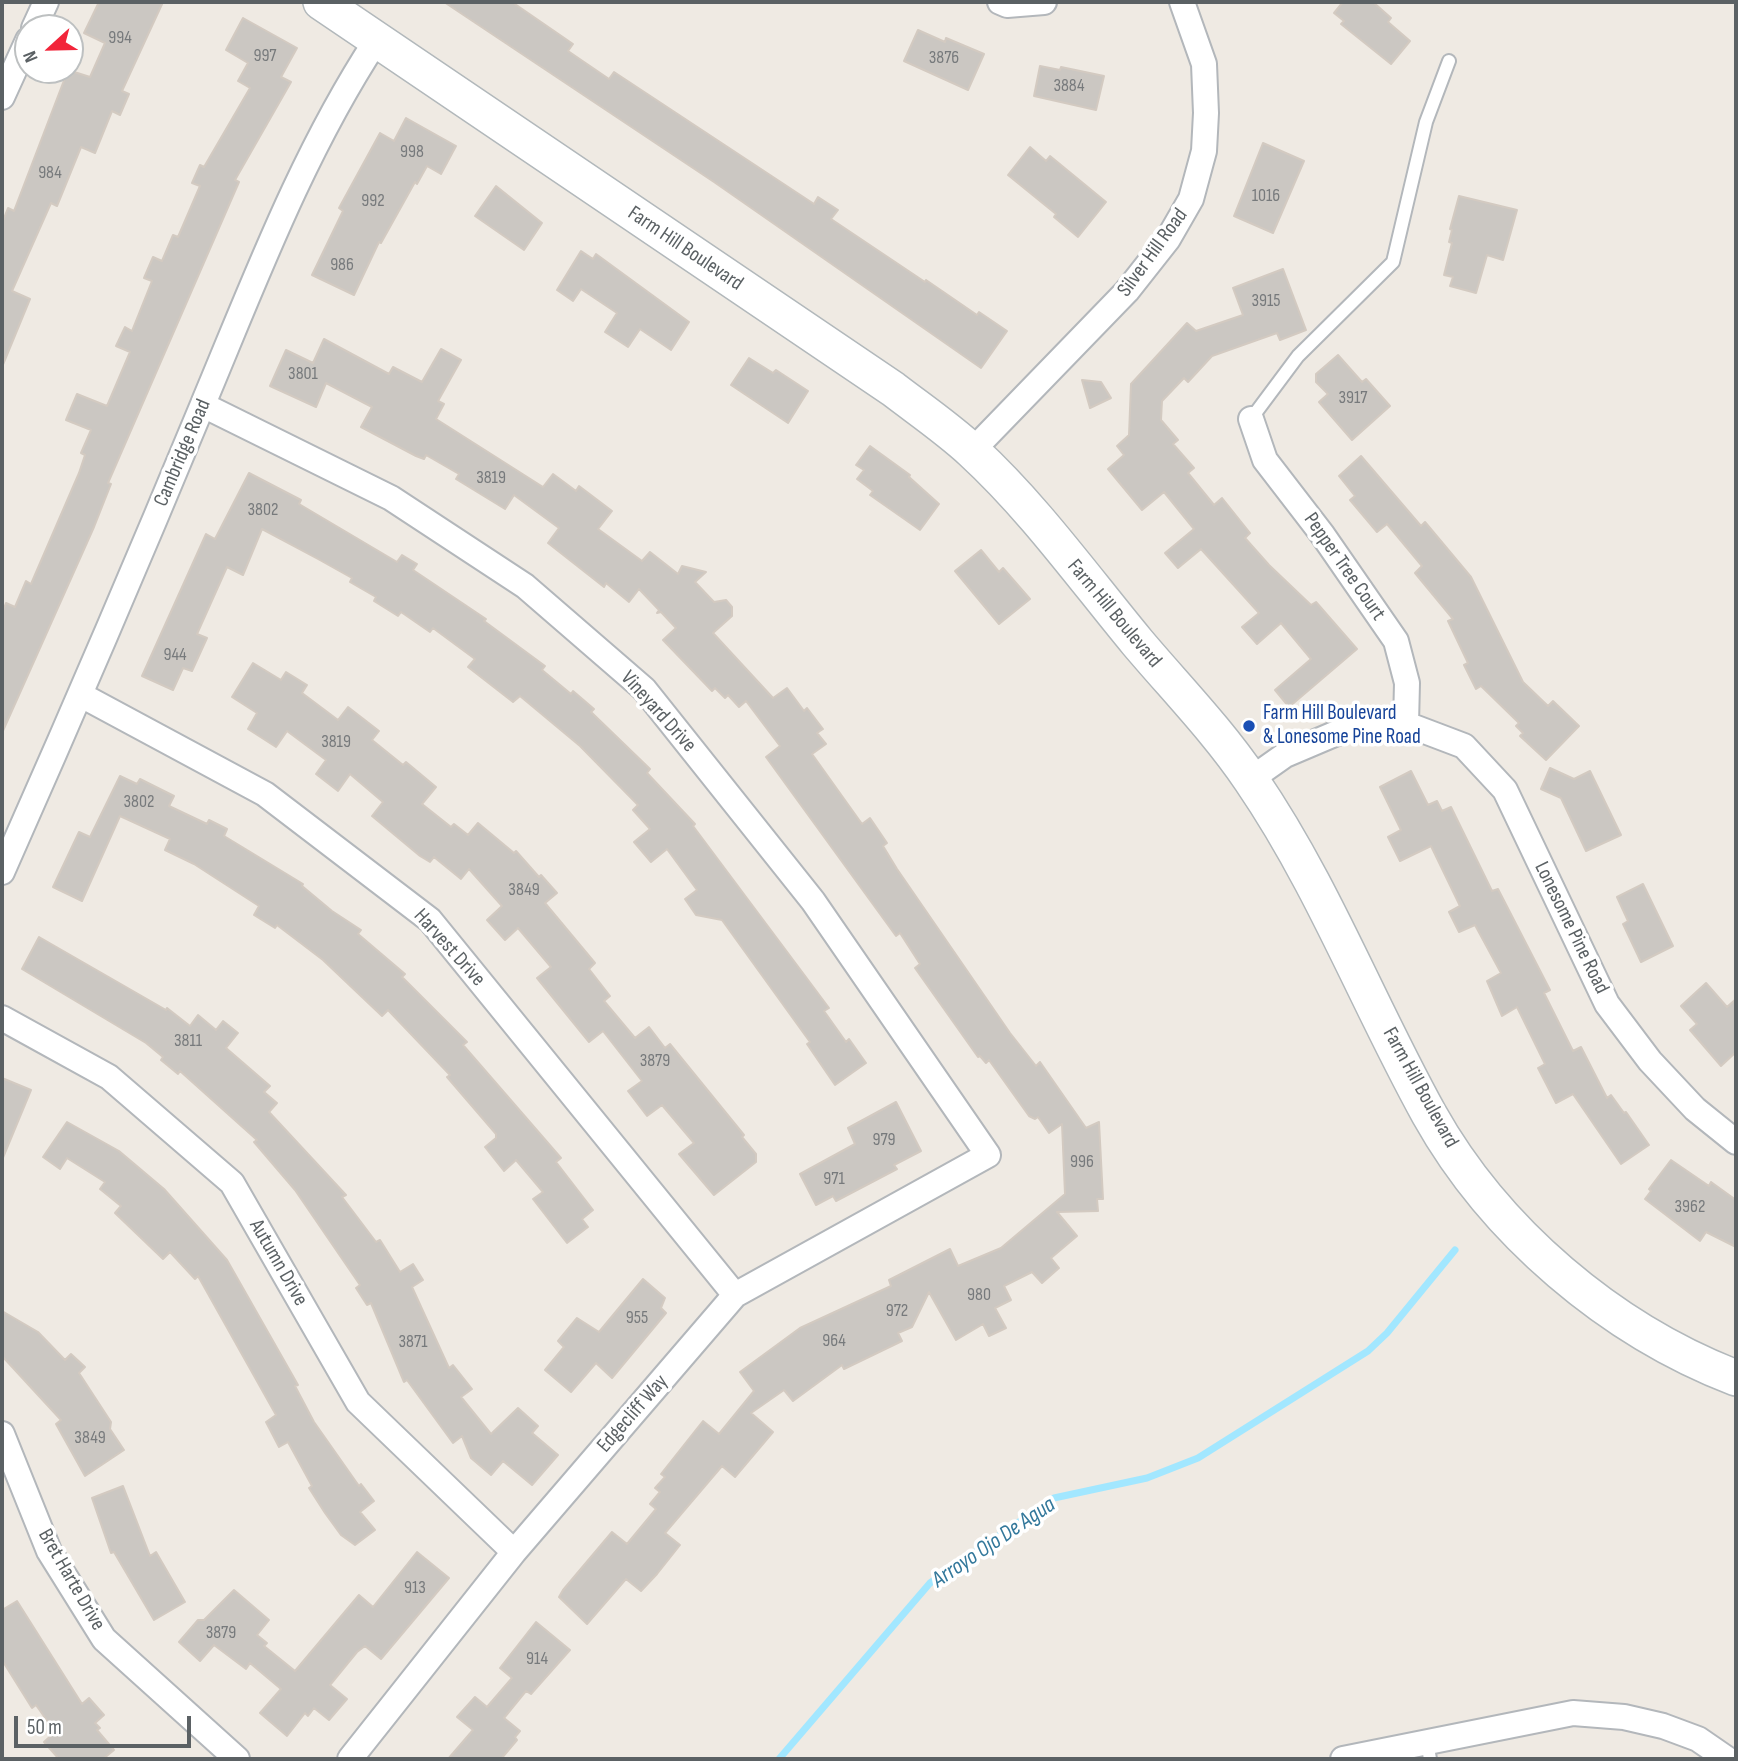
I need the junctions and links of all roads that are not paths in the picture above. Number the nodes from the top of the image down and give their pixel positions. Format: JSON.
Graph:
{"nodes":[{"id":1,"x":321,"y":2,"type":"edge"},
{"id":2,"x":1000,"y":2,"type":"edge"},
{"id":3,"x":1044,"y":2,"type":"edge"},
{"id":4,"x":1182,"y":2,"type":"edge"},
{"id":5,"x":376,"y":41,"type":"junction"},
{"id":6,"x":1449,"y":61,"type":"dead end"},
{"id":7,"x":14,"y":71,"type":"edge"},
{"id":8,"x":2,"y":97,"type":"edge"},
{"id":9,"x":203,"y":405,"type":"junction"},
{"id":10,"x":1251,"y":419,"type":"joint"},
{"id":11,"x":972,"y":451,"type":"junction"},
{"id":12,"x":81,"y":695,"type":"junction"},
{"id":13,"x":1406,"y":724,"type":"junction"},
{"id":14,"x":1251,"y":779,"type":"junction"},
{"id":15,"x":2,"y":872,"type":"edge"},
{"id":16,"x":2,"y":1018,"type":"edge"},
{"id":17,"x":1736,"y":1142,"type":"edge"},
{"id":18,"x":988,"y":1155,"type":"joint"},
{"id":19,"x":735,"y":1295,"type":"junction"},
{"id":20,"x":1736,"y":1378,"type":"edge"},
{"id":21,"x":2,"y":1434,"type":"edge"},
{"id":22,"x":514,"y":1552,"type":"junction"},
{"id":23,"x":1429,"y":1751,"type":"edge"},
{"id":24,"x":237,"y":1759,"type":"edge"},
{"id":25,"x":350,"y":1759,"type":"edge"},
{"id":26,"x":1343,"y":1759,"type":"edge"},
{"id":27,"x":1727,"y":1759,"type":"edge"}],
"edges":[{"from":1,"to":5,"type":"main road","name":"Farm Hill Boulevard"},
{"from":2,"to":3,"type":"street"},
{"from":4,"to":11,"type":"street","name":"Silver Hill Road"},
{"from":5,"to":9,"type":"street","name":"Cambridge Road"},
{"from":5,"to":11,"type":"main road","name":"Farm Hill Boulevard"},
{"from":6,"to":10,"type":"lane"},
{"from":7,"to":8,"type":"street"},
{"from":9,"to":12,"type":"street","name":"Cambridge Road"},
{"from":9,"to":18,"type":"street","name":"Vineyard Drive"},
{"from":10,"to":13,"type":"street","name":"Pepper Tree Court"},
{"from":11,"to":14,"type":"main road","name":"Farm Hill Boulevard"},
{"from":12,"to":15,"type":"street","name":"Cambridge Road"},
{"from":12,"to":19,"type":"street","name":"Harvest Drive"},
{"from":13,"to":14,"type":"street"},
{"from":13,"to":17,"type":"street","name":"Lonesome Pine Road"},
{"from":14,"to":20,"type":"main road","name":"Farm Hill Boulevard"},
{"from":16,"to":22,"type":"street","name":"Autumn Drive"},
{"from":18,"to":19,"type":"street","name":"Edgecliff Way"},
{"from":19,"to":22,"type":"street","name":"Edgecliff Way"},
{"from":21,"to":24,"type":"street","name":"Bret Harte Drive"},
{"from":22,"to":25,"type":"street","name":"Edgecliff Way"},
{"from":23,"to":26,"type":"street"},
{"from":23,"to":27,"type":"street"}]}
